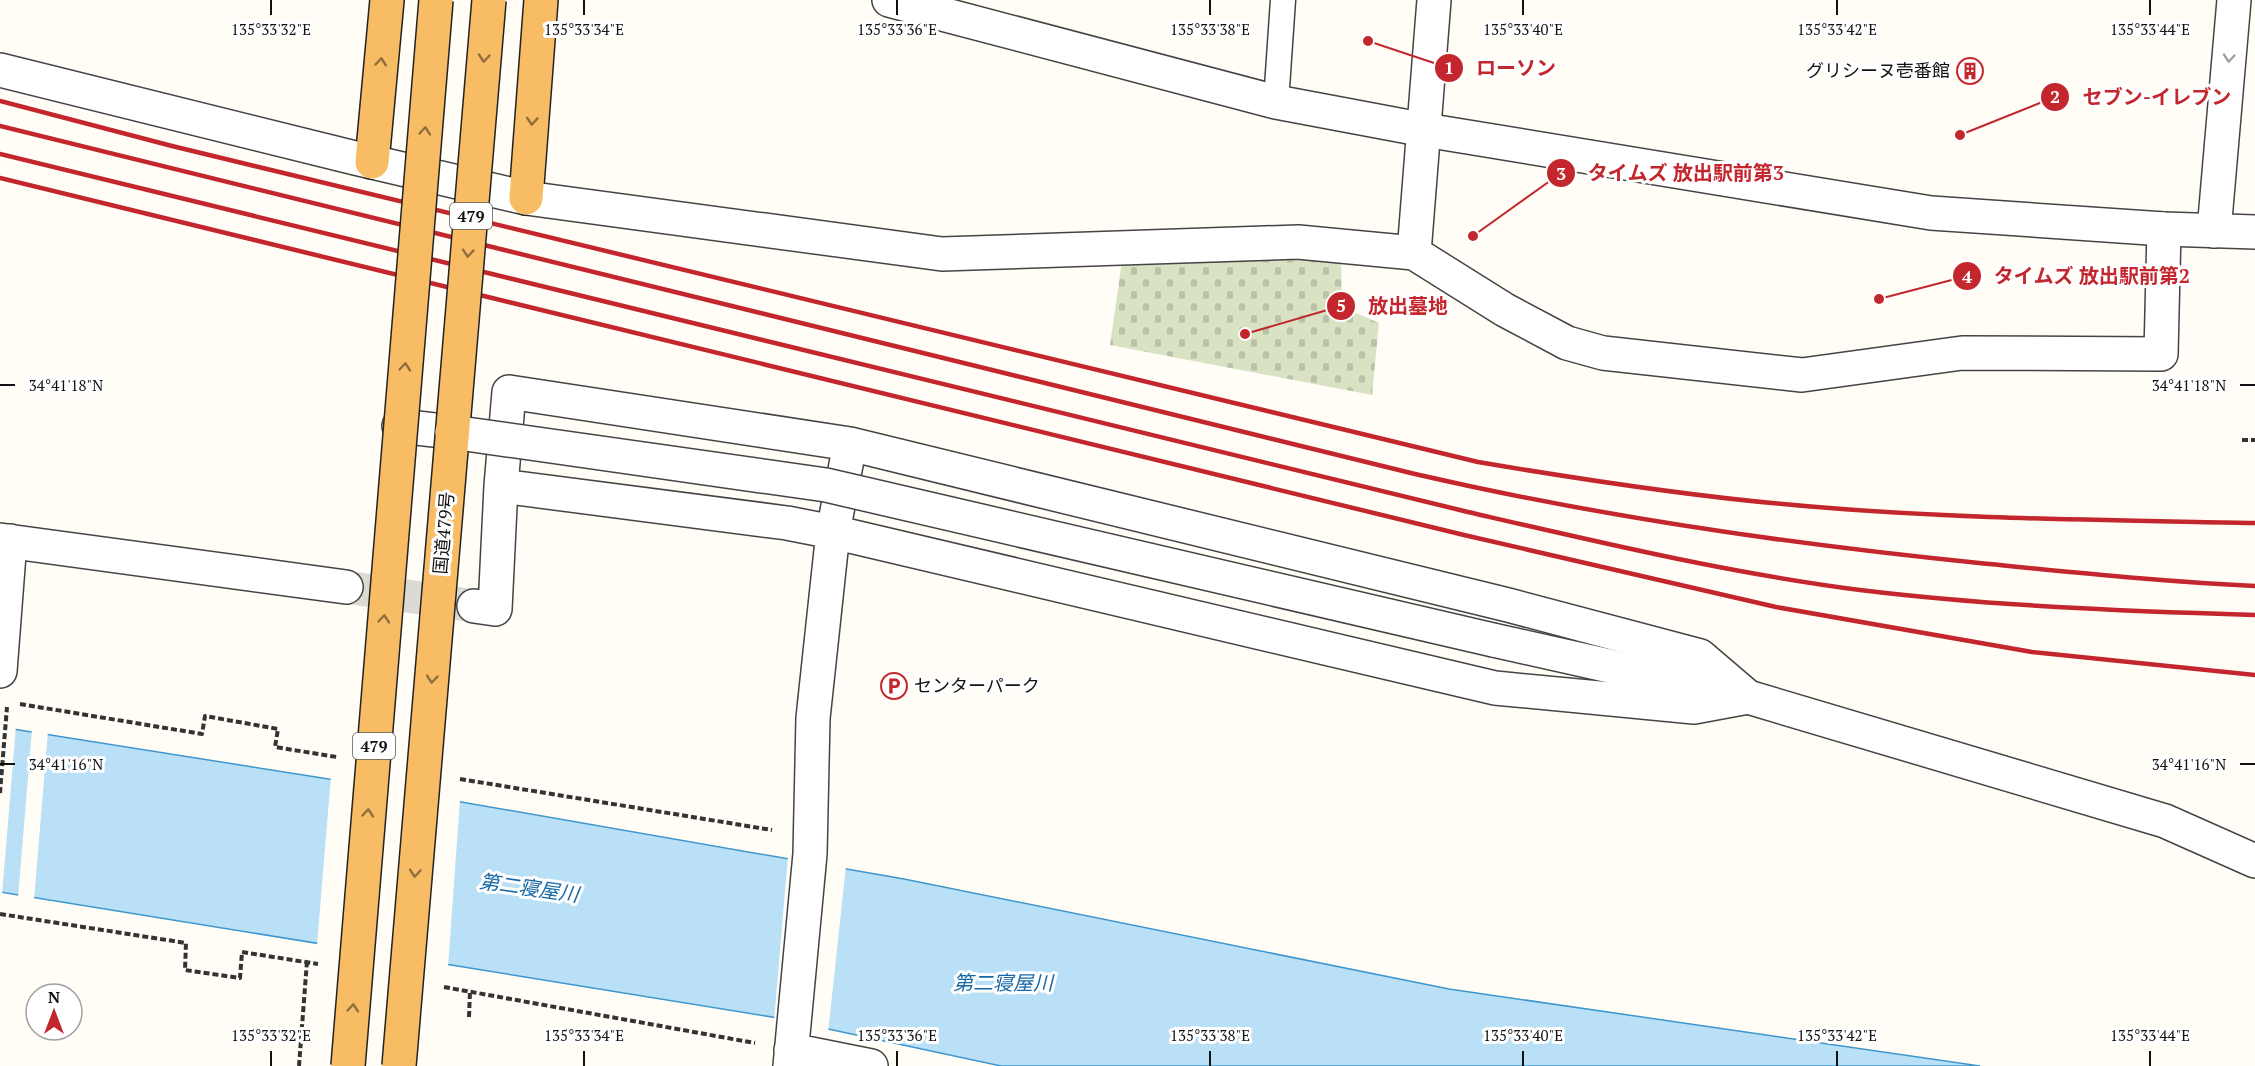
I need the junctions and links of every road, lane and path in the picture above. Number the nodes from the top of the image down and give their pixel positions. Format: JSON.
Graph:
{"nodes":[{"id":1,"x":387,"y":0,"type":"edge"},
{"id":2,"x":436,"y":0,"type":"edge"},
{"id":3,"x":489,"y":0,"type":"edge"},
{"id":4,"x":541,"y":0,"type":"edge"},
{"id":5,"x":889,"y":0,"type":"edge"},
{"id":6,"x":1283,"y":0,"type":"edge"},
{"id":7,"x":1434,"y":0,"type":"edge"},
{"id":8,"x":2234,"y":0,"type":"edge"},
{"id":9,"x":0,"y":70,"type":"edge"},
{"id":10,"x":1276,"y":102,"type":"junction"},
{"id":11,"x":1425,"y":130,"type":"junction"},
{"id":12,"x":372,"y":162,"type":"junction"},
{"id":13,"x":526,"y":198,"type":"junction"},
{"id":14,"x":2164,"y":229,"type":"junction"},
{"id":15,"x":2214,"y":231,"type":"junction"},
{"id":16,"x":2255,"y":232,"type":"edge"},
{"id":17,"x":1414,"y":253,"type":"junction"},
{"id":18,"x":399,"y":426,"type":"junction"},
{"id":19,"x":452,"y":432,"type":"junction"},
{"id":20,"x":2242,"y":440,"type":"dead end"},
{"id":21,"x":2255,"y":440,"type":"edge"},
{"id":22,"x":850,"y":444,"type":"junction"},
{"id":23,"x":501,"y":486,"type":"junction"},
{"id":24,"x":833,"y":531,"type":"junction"},
{"id":25,"x":5,"y":540,"type":"edge"},
{"id":26,"x":346,"y":587,"type":"tunnel mouth"},
{"id":27,"x":474,"y":606,"type":"tunnel mouth"},
{"id":28,"x":0,"y":671,"type":"edge"},
{"id":29,"x":1748,"y":697,"type":"junction"},
{"id":30,"x":6,"y":714,"type":"dead end"},
{"id":31,"x":0,"y":793,"type":"edge"},
{"id":32,"x":2255,"y":861,"type":"edge"},
{"id":33,"x":307,"y":961,"type":"dead end"},
{"id":34,"x":470,"y":992,"type":"dead end"},
{"id":35,"x":469,"y":1017,"type":"dead end"},
{"id":36,"x":792,"y":1050,"type":"edge"},
{"id":37,"x":299,"y":1066,"type":"edge"},
{"id":38,"x":348,"y":1066,"type":"edge"},
{"id":39,"x":399,"y":1066,"type":"edge"},
{"id":40,"x":871,"y":1066,"type":"edge"}],
"edges":[{"from":12,"to":1,"type":"highway","one_way":true},
{"from":18,"to":2,"type":"highway","number":"479","one_way":true,"bridge":true},
{"from":3,"to":19,"type":"highway","name":"国道479号","number":"479","one_way":true,"bridge":true},
{"from":4,"to":13,"type":"highway","one_way":true},
{"from":5,"to":10,"type":"street"},
{"from":6,"to":10,"type":"lane"},
{"from":7,"to":11,"type":"street"},
{"from":8,"to":15,"type":"street","one_way":true},
{"from":9,"to":12,"type":"street"},
{"from":10,"to":11,"type":"street"},
{"from":11,"to":14,"type":"street"},
{"from":11,"to":17,"type":"street"},
{"from":12,"to":13,"type":"street"},
{"from":13,"to":17,"type":"street"},
{"from":14,"to":15,"type":"street"},
{"from":14,"to":17,"type":"street"},
{"from":15,"to":16,"type":"street"},
{"from":18,"to":19,"type":"street"},
{"from":38,"to":18,"type":"highway","number":"479","one_way":true,"bridge":true},
{"from":19,"to":29,"type":"street","bridge":true},
{"from":19,"to":39,"type":"highway","name":"国道479号","number":"479","one_way":true,"bridge":true},
{"from":20,"to":21,"type":"path"},
{"from":22,"to":23,"type":"street"},
{"from":22,"to":24,"type":"street"},
{"from":22,"to":29,"type":"street"},
{"from":23,"to":24,"type":"street"},
{"from":23,"to":27,"type":"street"},
{"from":24,"to":29,"type":"street"},
{"from":24,"to":36,"type":"street"},
{"from":25,"to":26,"type":"street"},
{"from":25,"to":28,"type":"street"},
{"from":29,"to":32,"type":"street"},
{"from":30,"to":31,"type":"path"},
{"from":33,"to":37,"type":"path"},
{"from":34,"to":35,"type":"path"},
{"from":36,"to":40,"type":"street"}]}
